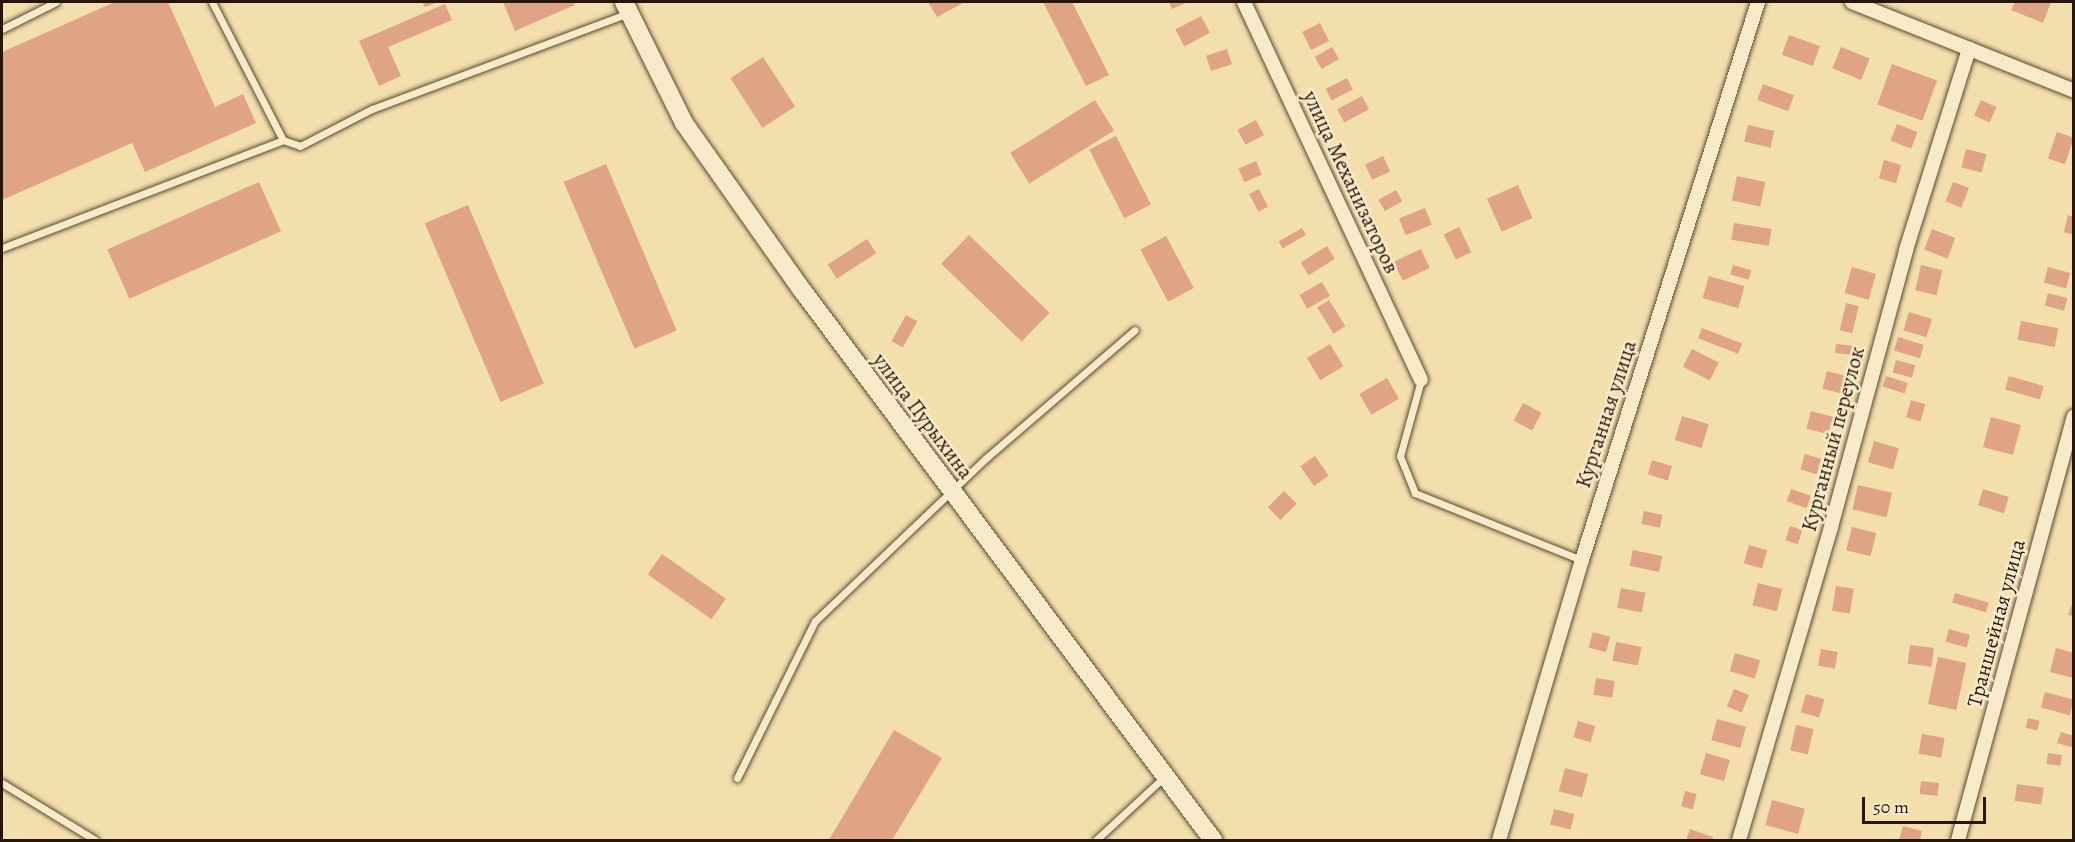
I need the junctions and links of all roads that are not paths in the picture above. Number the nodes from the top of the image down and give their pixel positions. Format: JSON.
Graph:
{"nodes":[{"id":1,"x":57,"y":2,"type":"edge"},
{"id":2,"x":212,"y":2,"type":"edge"},
{"id":3,"x":1244,"y":2,"type":"edge"},
{"id":4,"x":1758,"y":2,"type":"edge"},
{"id":5,"x":1852,"y":2,"type":"edge"},
{"id":6,"x":626,"y":7,"type":"edge"},
{"id":7,"x":2,"y":29,"type":"edge"},
{"id":8,"x":1969,"y":49,"type":"junction"},
{"id":9,"x":2073,"y":90,"type":"edge"},
{"id":10,"x":283,"y":141,"type":"junction"},
{"id":11,"x":2,"y":248,"type":"edge"},
{"id":12,"x":1135,"y":330,"type":"dead end"},
{"id":13,"x":1421,"y":380,"type":"joint"},
{"id":14,"x":2073,"y":417,"type":"edge"},
{"id":15,"x":952,"y":491,"type":"junction"},
{"id":16,"x":1582,"y":560,"type":"junction"},
{"id":17,"x":1165,"y":776,"type":"junction"},
{"id":18,"x":737,"y":778,"type":"dead end"},
{"id":19,"x":2,"y":783,"type":"edge"},
{"id":20,"x":95,"y":840,"type":"edge"},
{"id":21,"x":1096,"y":840,"type":"edge"},
{"id":22,"x":1213,"y":840,"type":"edge"},
{"id":23,"x":1499,"y":840,"type":"edge"},
{"id":24,"x":1739,"y":840,"type":"edge"},
{"id":25,"x":1958,"y":840,"type":"edge"}],
"edges":[{"from":1,"to":7,"type":"lane"},
{"from":2,"to":10,"type":"lane"},
{"from":3,"to":13,"type":"street","name":"улица Механизаторов"},
{"from":4,"to":16,"type":"street","name":"Курганная улица"},
{"from":5,"to":8,"type":"street"},
{"from":6,"to":10,"type":"lane"},
{"from":6,"to":15,"type":"street","name":"улица Пурыхина"},
{"from":8,"to":9,"type":"street"},
{"from":8,"to":24,"type":"street","name":"Курганный переулок"},
{"from":10,"to":11,"type":"lane"},
{"from":12,"to":15,"type":"lane"},
{"from":13,"to":16,"type":"lane"},
{"from":14,"to":25,"type":"street","name":"Траншейная улица"},
{"from":15,"to":17,"type":"street","name":"улица Пурыхина"},
{"from":15,"to":18,"type":"lane"},
{"from":16,"to":23,"type":"street","name":"Курганная улица"},
{"from":17,"to":21,"type":"lane"},
{"from":17,"to":22,"type":"street","name":"улица Пурыхина"},
{"from":19,"to":20,"type":"lane"}]}
